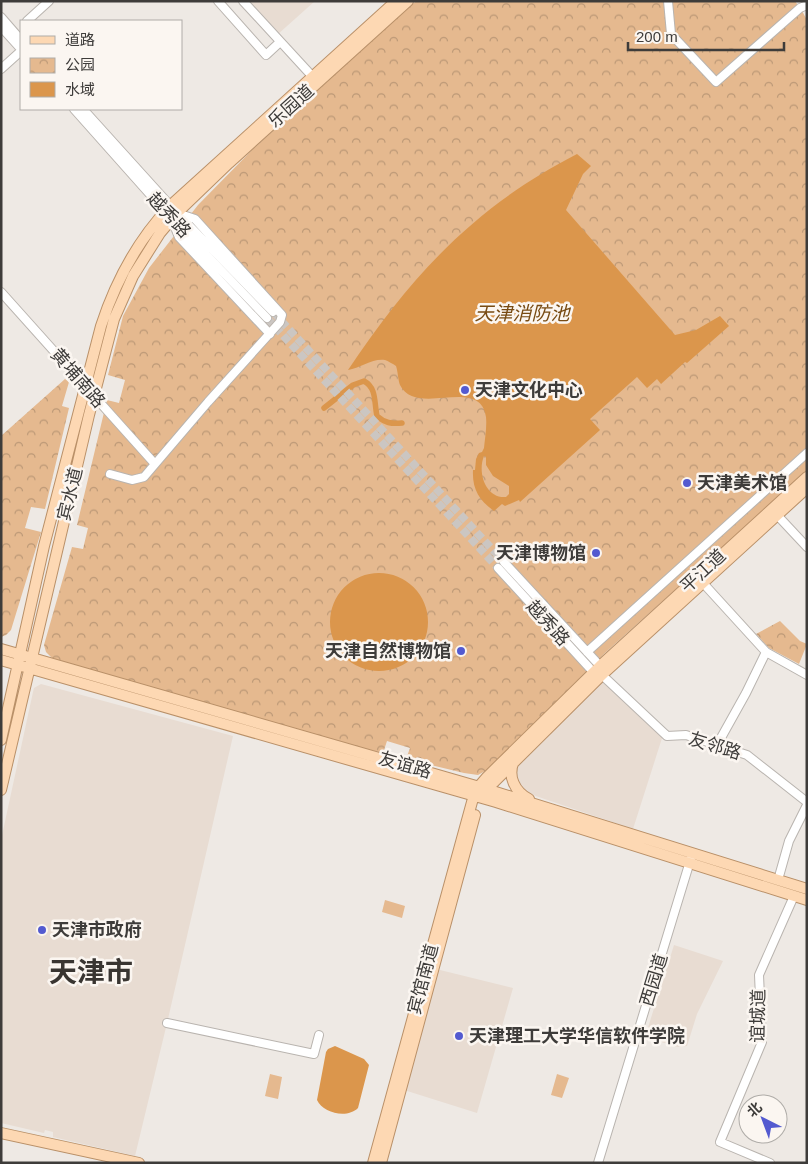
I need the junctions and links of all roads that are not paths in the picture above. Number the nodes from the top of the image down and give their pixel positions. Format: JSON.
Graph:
{"nodes":[{"id":1,"x":50,"y":1,"type":"edge"},
{"id":2,"x":56,"y":1,"type":"edge"},
{"id":3,"x":218,"y":1,"type":"edge"},
{"id":4,"x":243,"y":1,"type":"edge"},
{"id":5,"x":396,"y":1,"type":"edge"},
{"id":6,"x":408,"y":1,"type":"edge"},
{"id":7,"x":668,"y":1,"type":"edge"},
{"id":8,"x":807,"y":5,"type":"edge"},
{"id":9,"x":1,"y":17,"type":"edge"},
{"id":10,"x":30,"y":20,"type":"edge"},
{"id":11,"x":30,"y":20,"type":"edge"},
{"id":12,"x":1,"y":27,"type":"edge"},
{"id":13,"x":18,"y":35,"type":"edge"},
{"id":14,"x":280,"y":42,"type":"junction"},
{"id":15,"x":20,"y":51,"type":"edge"},
{"id":16,"x":20,"y":58,"type":"edge"},
{"id":17,"x":1,"y":69,"type":"edge"},
{"id":18,"x":1,"y":75,"type":"edge"},
{"id":19,"x":315,"y":79,"type":"junction"},
{"id":20,"x":75,"y":110,"type":"edge"},
{"id":21,"x":84,"y":110,"type":"edge"},
{"id":22,"x":171,"y":212,"type":"junction"},
{"id":23,"x":1,"y":292,"type":"edge"},
{"id":24,"x":1,"y":298,"type":"edge"},
{"id":25,"x":270,"y":315,"type":"tunnel mouth"},
{"id":26,"x":269,"y":333,"type":"junction"},
{"id":27,"x":89,"y":394,"type":"junction"},
{"id":28,"x":807,"y":453,"type":"edge"},
{"id":29,"x":153,"y":465,"type":"junction"},
{"id":30,"x":110,"y":473,"type":"dead end"},
{"id":31,"x":807,"y":477,"type":"edge"},
{"id":32,"x":807,"y":488,"type":"edge"},
{"id":33,"x":777,"y":515,"type":"junction"},
{"id":34,"x":807,"y":547,"type":"edge"},
{"id":35,"x":703,"y":583,"type":"junction"},
{"id":36,"x":1,"y":649,"type":"edge"},
{"id":37,"x":587,"y":652,"type":"junction"},
{"id":38,"x":766,"y":652,"type":"junction"},
{"id":39,"x":20,"y":654,"type":"junction"},
{"id":40,"x":31,"y":657,"type":"junction"},
{"id":41,"x":1,"y":660,"type":"edge"},
{"id":42,"x":17,"y":665,"type":"junction"},
{"id":43,"x":29,"y":668,"type":"junction"},
{"id":44,"x":600,"y":673,"type":"junction"},
{"id":45,"x":807,"y":675,"type":"edge"},
{"id":46,"x":1,"y":740,"type":"edge"},
{"id":47,"x":717,"y":745,"type":"junction"},
{"id":48,"x":514,"y":760,"type":"junction"},
{"id":49,"x":1,"y":790,"type":"edge"},
{"id":50,"x":479,"y":792,"type":"junction"},
{"id":51,"x":807,"y":803,"type":"edge"},
{"id":52,"x":547,"y":808,"type":"junction"},
{"id":53,"x":693,"y":859,"type":"junction"},
{"id":54,"x":778,"y":880,"type":"junction"},
{"id":55,"x":807,"y":889,"type":"edge"},
{"id":56,"x":794,"y":896,"type":"junction"},
{"id":57,"x":807,"y":900,"type":"edge"},
{"id":58,"x":167,"y":1023,"type":"dead end"},
{"id":59,"x":319,"y":1035,"type":"dead end"},
{"id":60,"x":1,"y":1133,"type":"edge"},
{"id":61,"x":1,"y":1140,"type":"edge"},
{"id":62,"x":128,"y":1162,"type":"edge"},
{"id":63,"x":108,"y":1163,"type":"edge"},
{"id":64,"x":139,"y":1163,"type":"edge"},
{"id":65,"x":373,"y":1163,"type":"edge"},
{"id":66,"x":382,"y":1163,"type":"edge"},
{"id":67,"x":598,"y":1163,"type":"edge"},
{"id":68,"x":602,"y":1163,"type":"edge"},
{"id":69,"x":770,"y":1163,"type":"edge"}],
"edges":[{"from":1,"to":10,"type":"street"},
{"from":2,"to":11,"type":"street"},
{"from":3,"to":14,"type":"street"},
{"from":4,"to":14,"type":"street"},
{"from":5,"to":19,"type":"main road","name":"乐园道"},
{"from":6,"to":19,"type":"main road","name":"乐园道"},
{"from":7,"to":8,"type":"street"},
{"from":9,"to":13,"type":"street"},
{"from":12,"to":13,"type":"street"},
{"from":14,"to":19,"type":"street"},
{"from":15,"to":17,"type":"street"},
{"from":16,"to":18,"type":"street"},
{"from":19,"to":22,"type":"main road","name":"乐园道"},
{"from":20,"to":22,"type":"street","name":"越秀路"},
{"from":21,"to":22,"type":"street","name":"越秀路"},
{"from":22,"to":25,"type":"street","name":"越秀路"},
{"from":22,"to":26,"type":"street"},
{"from":22,"to":26,"type":"street"},
{"from":22,"to":27,"type":"main road","name":"宾水道"},
{"from":23,"to":27,"type":"street","name":"黄埔南路"},
{"from":24,"to":27,"type":"street","name":"黄埔南路"},
{"from":26,"to":29,"type":"street"},
{"from":27,"to":29,"type":"street","name":"黄埔南路"},
{"from":27,"to":39,"type":"main road","name":"宾水道"},
{"from":27,"to":40,"type":"main road","name":"宾水道"},
{"from":28,"to":37,"type":"street"},
{"from":29,"to":30,"type":"street"},
{"from":31,"to":44,"type":"main road","name":"平江道"},
{"from":32,"to":33,"type":"main road","name":"平江道"},
{"from":33,"to":34,"type":"street"},
{"from":33,"to":35,"type":"main road","name":"平江道"},
{"from":35,"to":38,"type":"street"},
{"from":35,"to":44,"type":"main road","name":"平江道"},
{"from":36,"to":39,"type":"main road","name":"友谊路"},
{"from":37,"to":44,"type":"street","name":"越秀路"},
{"from":37,"to":44,"type":"street","name":"越秀路"},
{"from":38,"to":45,"type":"street"},
{"from":38,"to":47,"type":"street"},
{"from":39,"to":40,"type":"main road","name":"友谊路"},
{"from":39,"to":42,"type":"main road","name":"宾水道"},
{"from":40,"to":43,"type":"main road","name":"宾水道"},
{"from":40,"to":50,"type":"main road","name":"友谊路"},
{"from":41,"to":42,"type":"main road","name":"友谊路"},
{"from":42,"to":43,"type":"main road","name":"友谊路"},
{"from":42,"to":46,"type":"main road","name":"宾水道"},
{"from":43,"to":49,"type":"main road","name":"宾水道"},
{"from":43,"to":50,"type":"main road","name":"友谊路"},
{"from":44,"to":47,"type":"street","name":"友邻路"},
{"from":44,"to":48,"type":"main road"},
{"from":44,"to":50,"type":"main road"},
{"from":47,"to":51,"type":"street","name":"友邻路"},
{"from":48,"to":50,"type":"main road"},
{"from":48,"to":52,"type":"main road"},
{"from":50,"to":52,"type":"main road","name":"友谊路"},
{"from":50,"to":53,"type":"main road","name":"友谊路"},
{"from":50,"to":65,"type":"main road","name":"宾馆南道"},
{"from":50,"to":66,"type":"main road","name":"宾馆南道"},
{"from":51,"to":54,"type":"street"},
{"from":52,"to":53,"type":"main road","name":"友谊路"},
{"from":53,"to":54,"type":"main road","name":"友谊路"},
{"from":53,"to":56,"type":"main road","name":"友谊路"},
{"from":53,"to":67,"type":"street","name":"西园道"},
{"from":53,"to":68,"type":"street","name":"西园道"},
{"from":54,"to":55,"type":"main road","name":"友谊路"},
{"from":56,"to":57,"type":"main road","name":"友谊路"},
{"from":56,"to":69,"type":"street","name":"谊城道"},
{"from":58,"to":59,"type":"street"},
{"from":60,"to":62,"type":"main road"},
{"from":61,"to":63,"type":"main road"},
{"from":62,"to":64,"type":"main road"}]}
